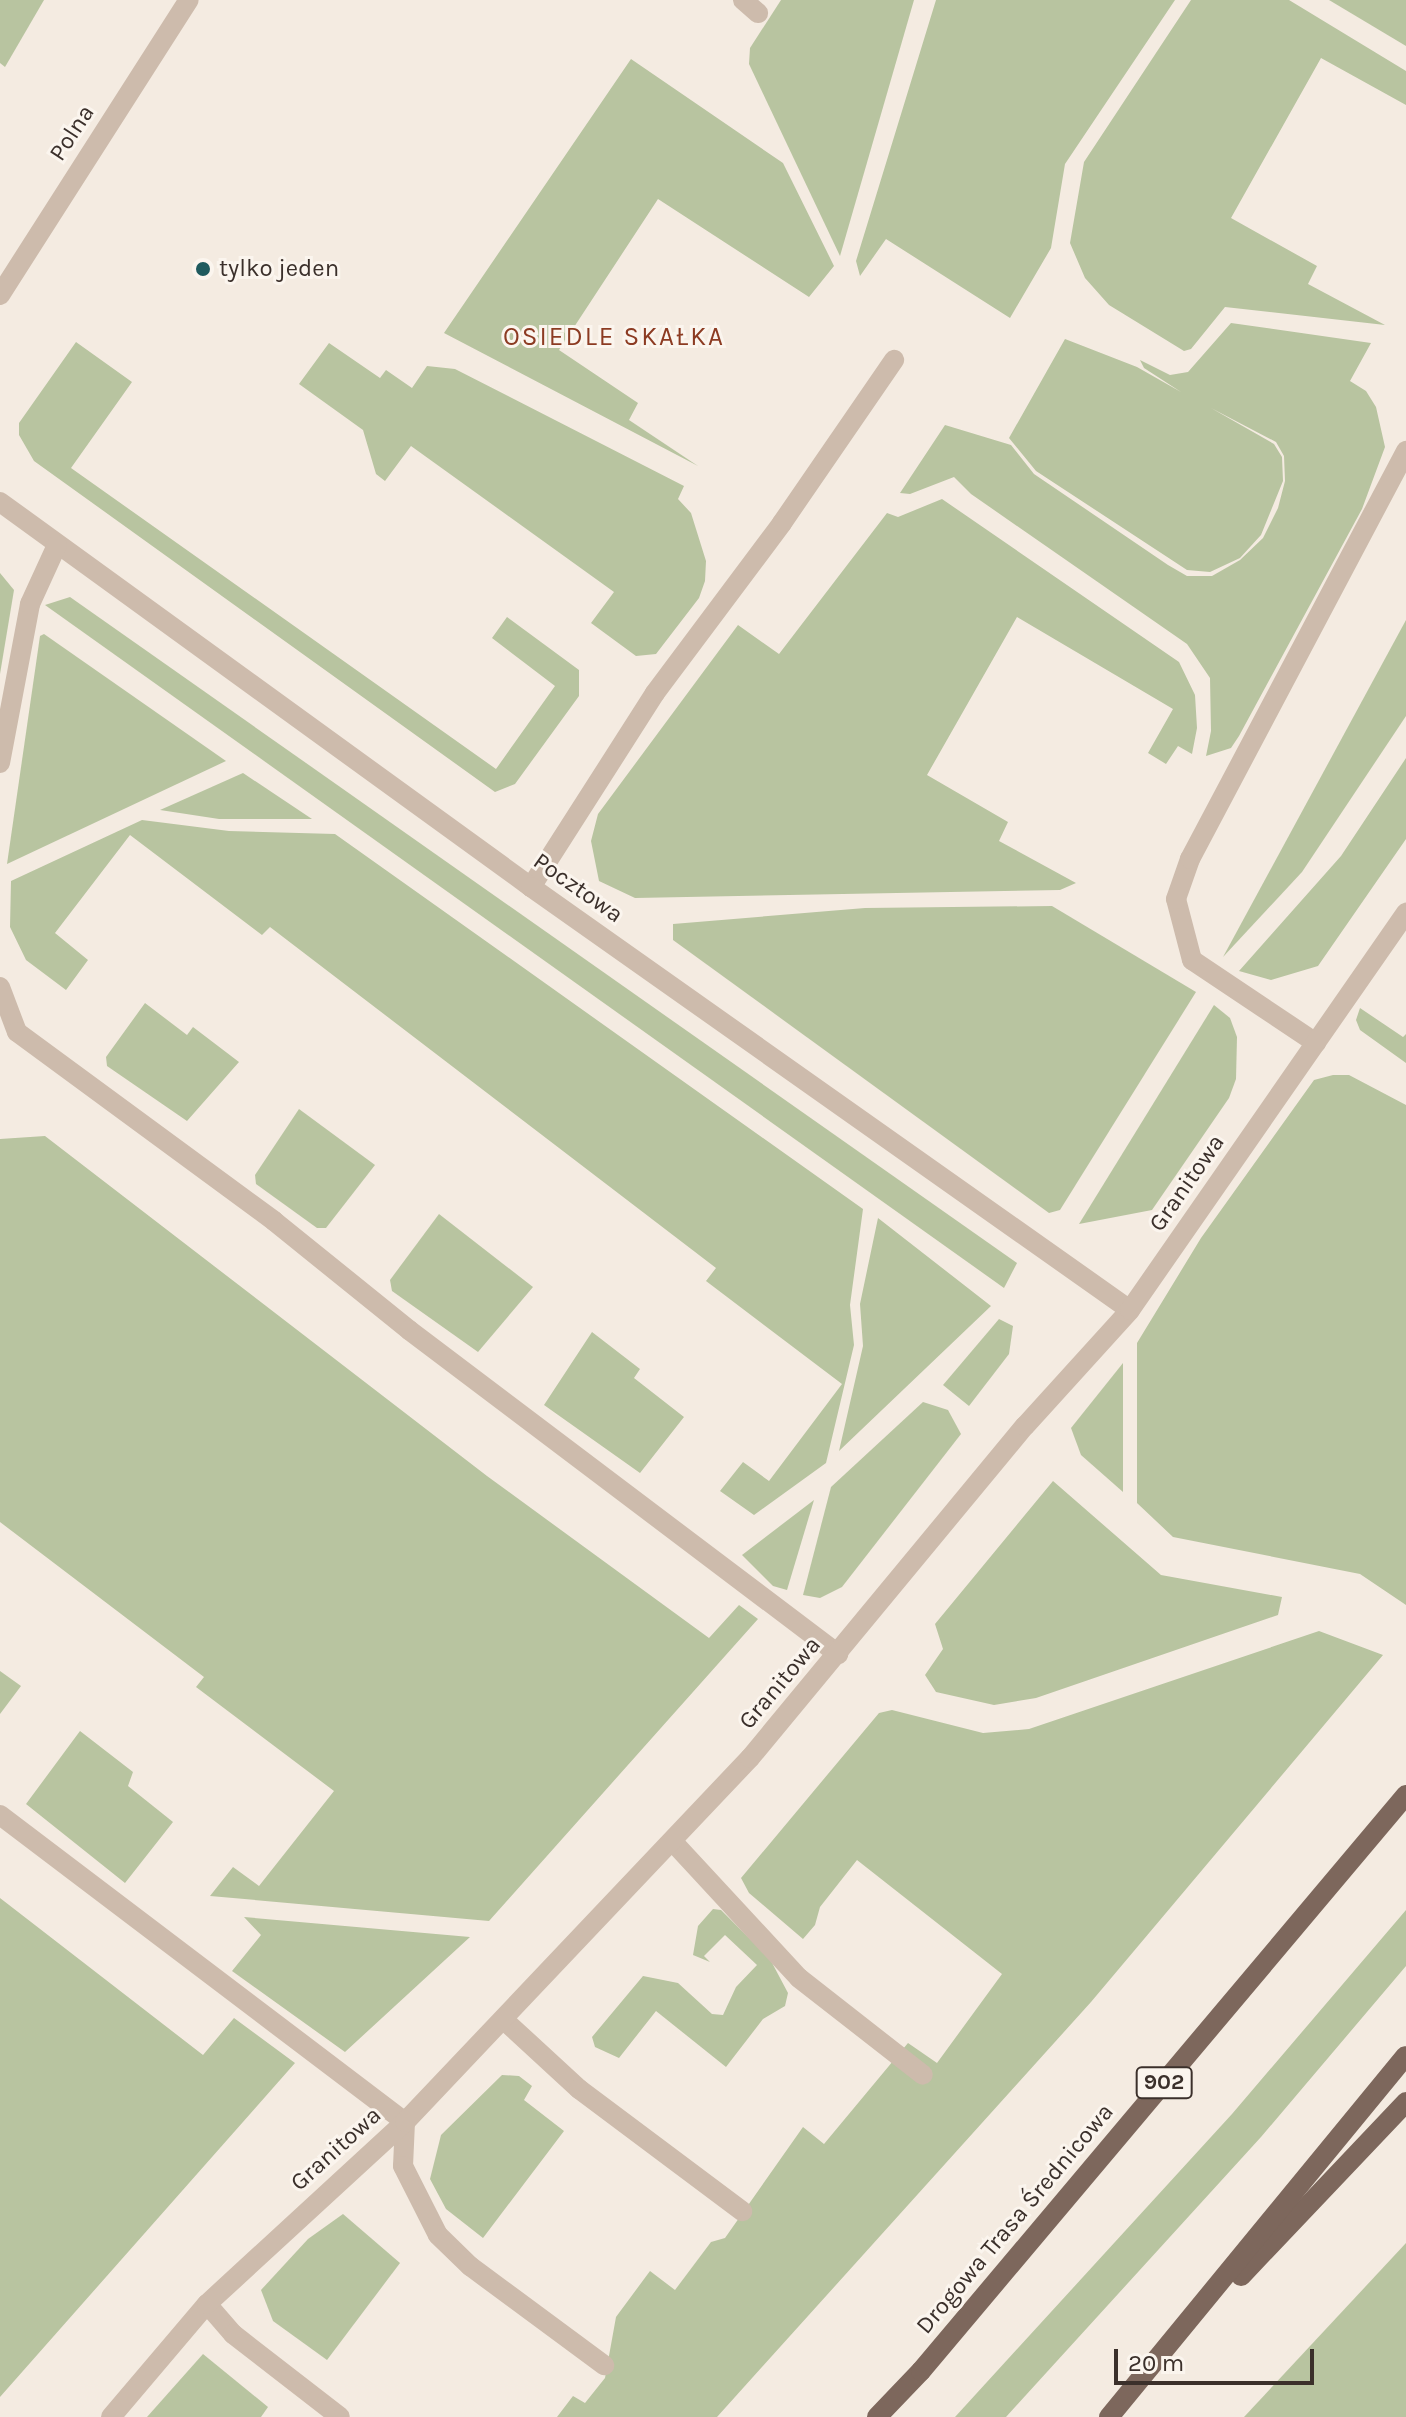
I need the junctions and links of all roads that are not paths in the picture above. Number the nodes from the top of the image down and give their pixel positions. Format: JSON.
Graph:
{"nodes":[{"id":1,"x":189,"y":0,"type":"edge"},
{"id":2,"x":0,"y":295,"type":"edge"},
{"id":3,"x":894,"y":360,"type":"dead end"},
{"id":4,"x":1406,"y":451,"type":"edge"},
{"id":5,"x":0,"y":502,"type":"edge"},
{"id":6,"x":57,"y":545,"type":"junction"},
{"id":7,"x":0,"y":763,"type":"edge"},
{"id":8,"x":531,"y":887,"type":"junction"},
{"id":9,"x":1406,"y":913,"type":"edge"},
{"id":10,"x":0,"y":987,"type":"edge"},
{"id":11,"x":1316,"y":1043,"type":"junction"},
{"id":12,"x":1130,"y":1310,"type":"junction"},
{"id":13,"x":838,"y":1654,"type":"junction"},
{"id":14,"x":1406,"y":1795,"type":"edge"},
{"id":15,"x":0,"y":1815,"type":"edge"},
{"id":16,"x":674,"y":1843,"type":"junction"},
{"id":17,"x":504,"y":2020,"type":"junction"},
{"id":18,"x":1406,"y":2056,"type":"edge"},
{"id":19,"x":923,"y":2075,"type":"dead end"},
{"id":20,"x":1406,"y":2102,"type":"edge"},
{"id":21,"x":405,"y":2122,"type":"junction"},
{"id":22,"x":742,"y":2211,"type":"dead end"},
{"id":23,"x":207,"y":2304,"type":"junction"},
{"id":24,"x":604,"y":2365,"type":"dead end"},
{"id":25,"x":1126,"y":2398,"type":"junction"},
{"id":26,"x":111,"y":2417,"type":"edge"},
{"id":27,"x":340,"y":2417,"type":"edge"},
{"id":28,"x":877,"y":2417,"type":"edge"},
{"id":29,"x":1109,"y":2417,"type":"edge"}],
"edges":[{"from":1,"to":2,"type":"street","name":"Polna"},
{"from":3,"to":8,"type":"street"},
{"from":4,"to":11,"type":"street"},
{"from":5,"to":6,"type":"street","name":"Pocztowa"},
{"from":6,"to":7,"type":"street"},
{"from":6,"to":8,"type":"street","name":"Pocztowa"},
{"from":8,"to":12,"type":"street","name":"Pocztowa"},
{"from":9,"to":11,"type":"street","name":"Granitowa"},
{"from":10,"to":13,"type":"street"},
{"from":11,"to":12,"type":"street","name":"Granitowa"},
{"from":12,"to":13,"type":"street","name":"Granitowa"},
{"from":13,"to":16,"type":"street","name":"Granitowa"},
{"from":14,"to":28,"type":"main road","name":"Drogowa Trasa Średnicowa","number":"902"},
{"from":15,"to":21,"type":"street"},
{"from":16,"to":17,"type":"street","name":"Granitowa"},
{"from":16,"to":19,"type":"street"},
{"from":17,"to":21,"type":"street","name":"Granitowa"},
{"from":17,"to":22,"type":"street"},
{"from":18,"to":25,"type":"main road"},
{"from":20,"to":25,"type":"main road"},
{"from":21,"to":23,"type":"street","name":"Granitowa"},
{"from":21,"to":24,"type":"street"},
{"from":23,"to":26,"type":"street","name":"Granitowa"},
{"from":23,"to":27,"type":"street"},
{"from":25,"to":29,"type":"main road"}]}
